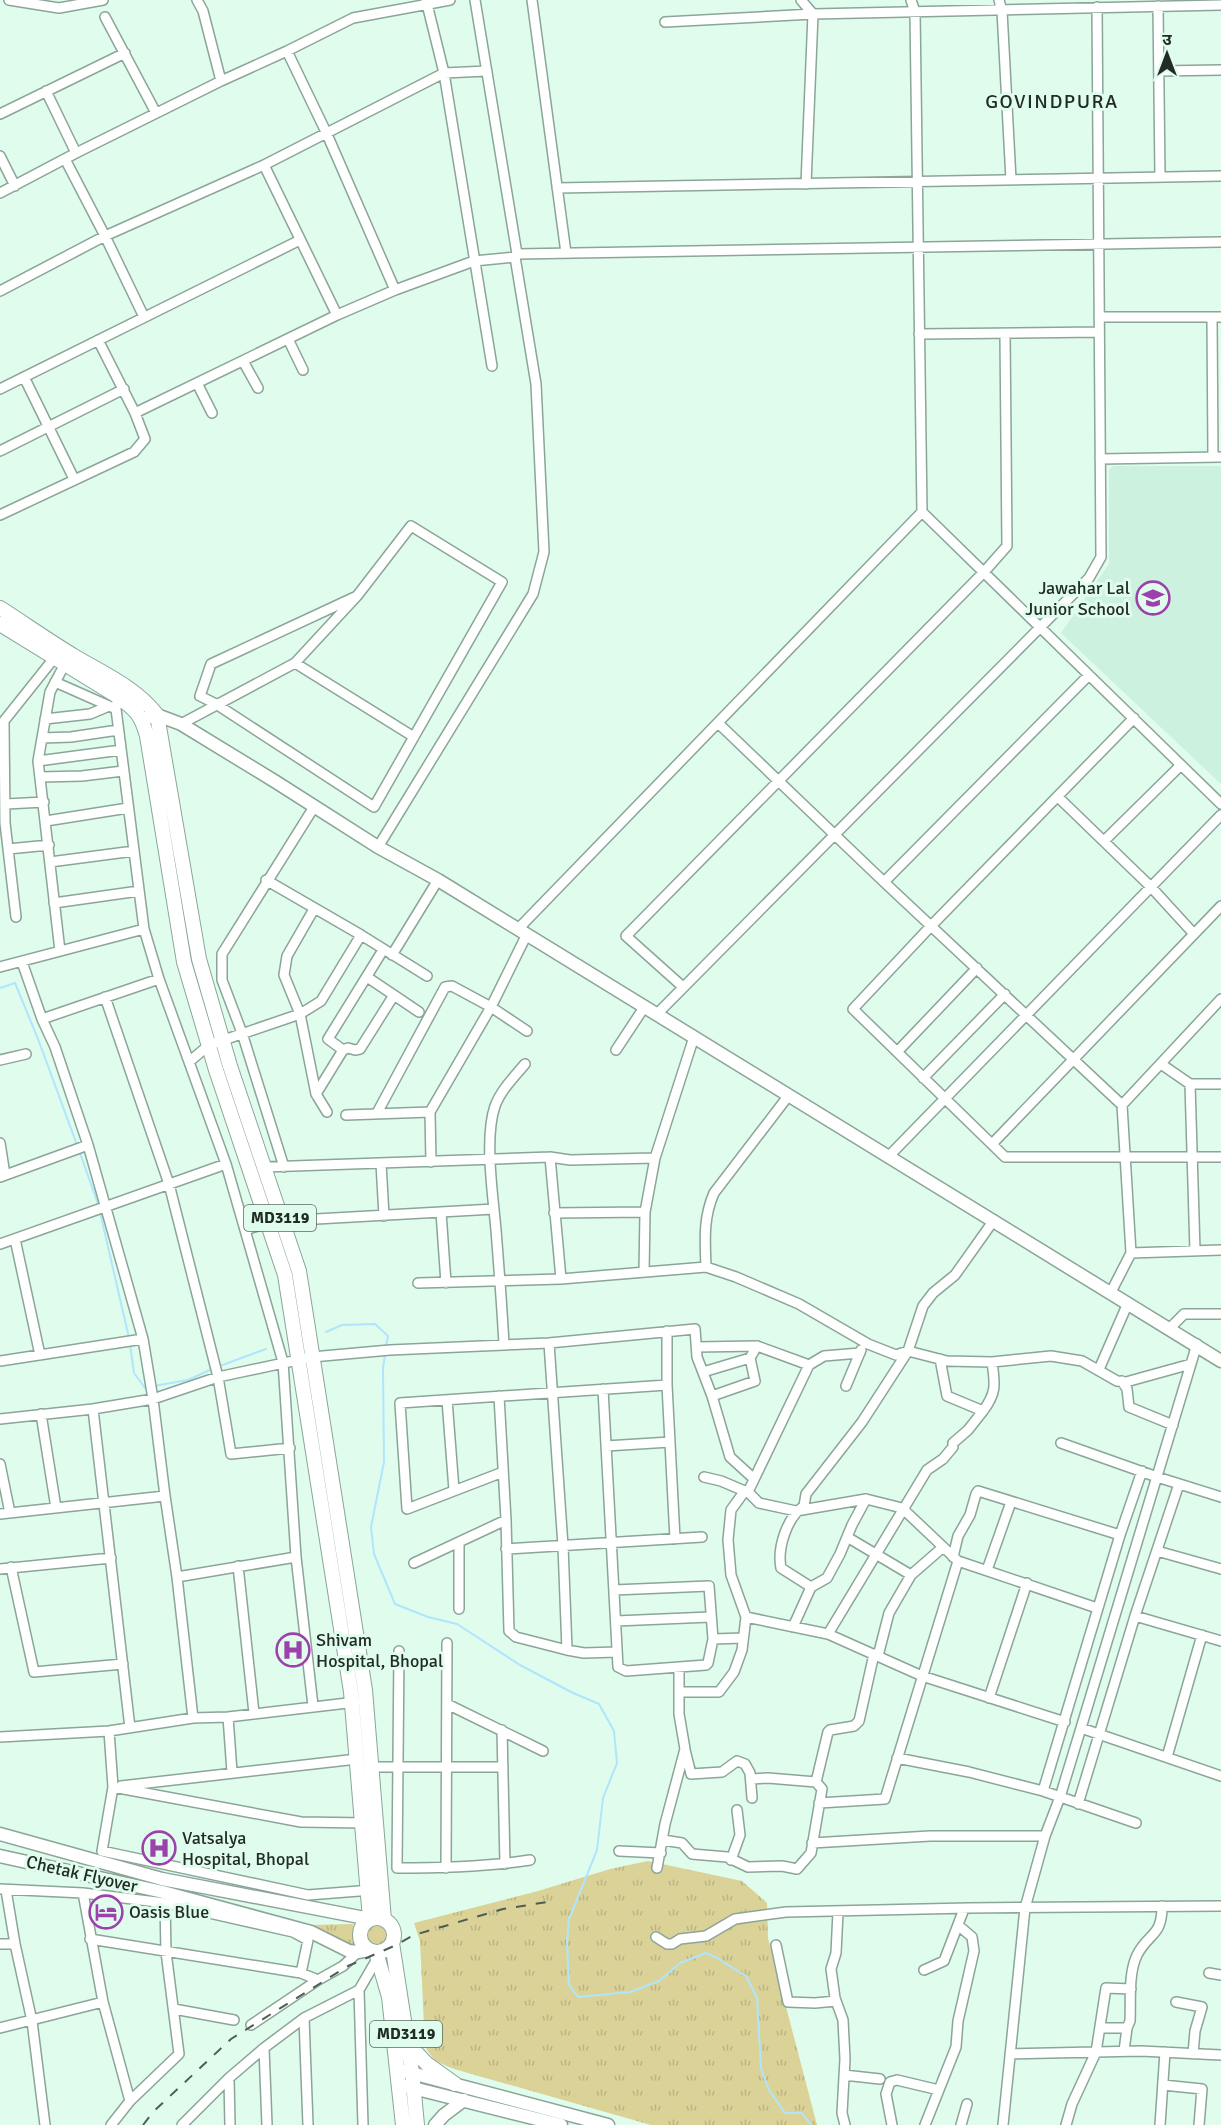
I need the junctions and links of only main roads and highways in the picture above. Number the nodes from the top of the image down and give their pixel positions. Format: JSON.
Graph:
{"nodes":[{"id":1,"x":0,"y":608,"type":"edge"},
{"id":2,"x":0,"y":624,"type":"edge"},
{"id":3,"x":64,"y":658,"type":"junction"},
{"id":4,"x":116,"y":699,"type":"junction"},
{"id":5,"x":274,"y":1222,"type":"junction"},
{"id":6,"x":304,"y":1358,"type":"junction"},
{"id":7,"x":370,"y":1823,"type":"junction"},
{"id":8,"x":375,"y":1889,"type":"junction"},
{"id":9,"x":377,"y":1920,"type":"junction"},
{"id":10,"x":392,"y":1943,"type":"junction"},
{"id":11,"x":370,"y":1954,"type":"junction"},
{"id":12,"x":408,"y":2044,"type":"junction"},
{"id":13,"x":455,"y":2084,"type":"road end"},
{"id":14,"x":403,"y":2125,"type":"edge"},
{"id":15,"x":417,"y":2125,"type":"edge"}],
"edges":[{"from":1,"to":3,"type":"main road"},
{"from":2,"to":3,"type":"main road"},
{"from":3,"to":4,"type":"main road"},
{"from":4,"to":5,"type":"main road","number":"MD3119"},
{"from":4,"to":5,"type":"main road","number":"MD3119"},
{"from":5,"to":6,"type":"main road","number":"MD3119"},
{"from":6,"to":7,"type":"main road","number":"MD3119"},
{"from":6,"to":7,"type":"main road","number":"MD3119"},
{"from":7,"to":8,"type":"main road","number":"MD3119"},
{"from":7,"to":8,"type":"main road","number":"MD3119"},
{"from":8,"to":9,"type":"main road","number":"MD3119"},
{"from":9,"to":10,"type":"main road"},
{"from":9,"to":11,"type":"main road"},
{"from":10,"to":11,"type":"main road"},
{"from":10,"to":12,"type":"main road","number":"MD3119"},
{"from":11,"to":14,"type":"main road","number":"MD3119"},
{"from":12,"to":13,"type":"main road"},
{"from":12,"to":15,"type":"main road","number":"MD3119"}]}
